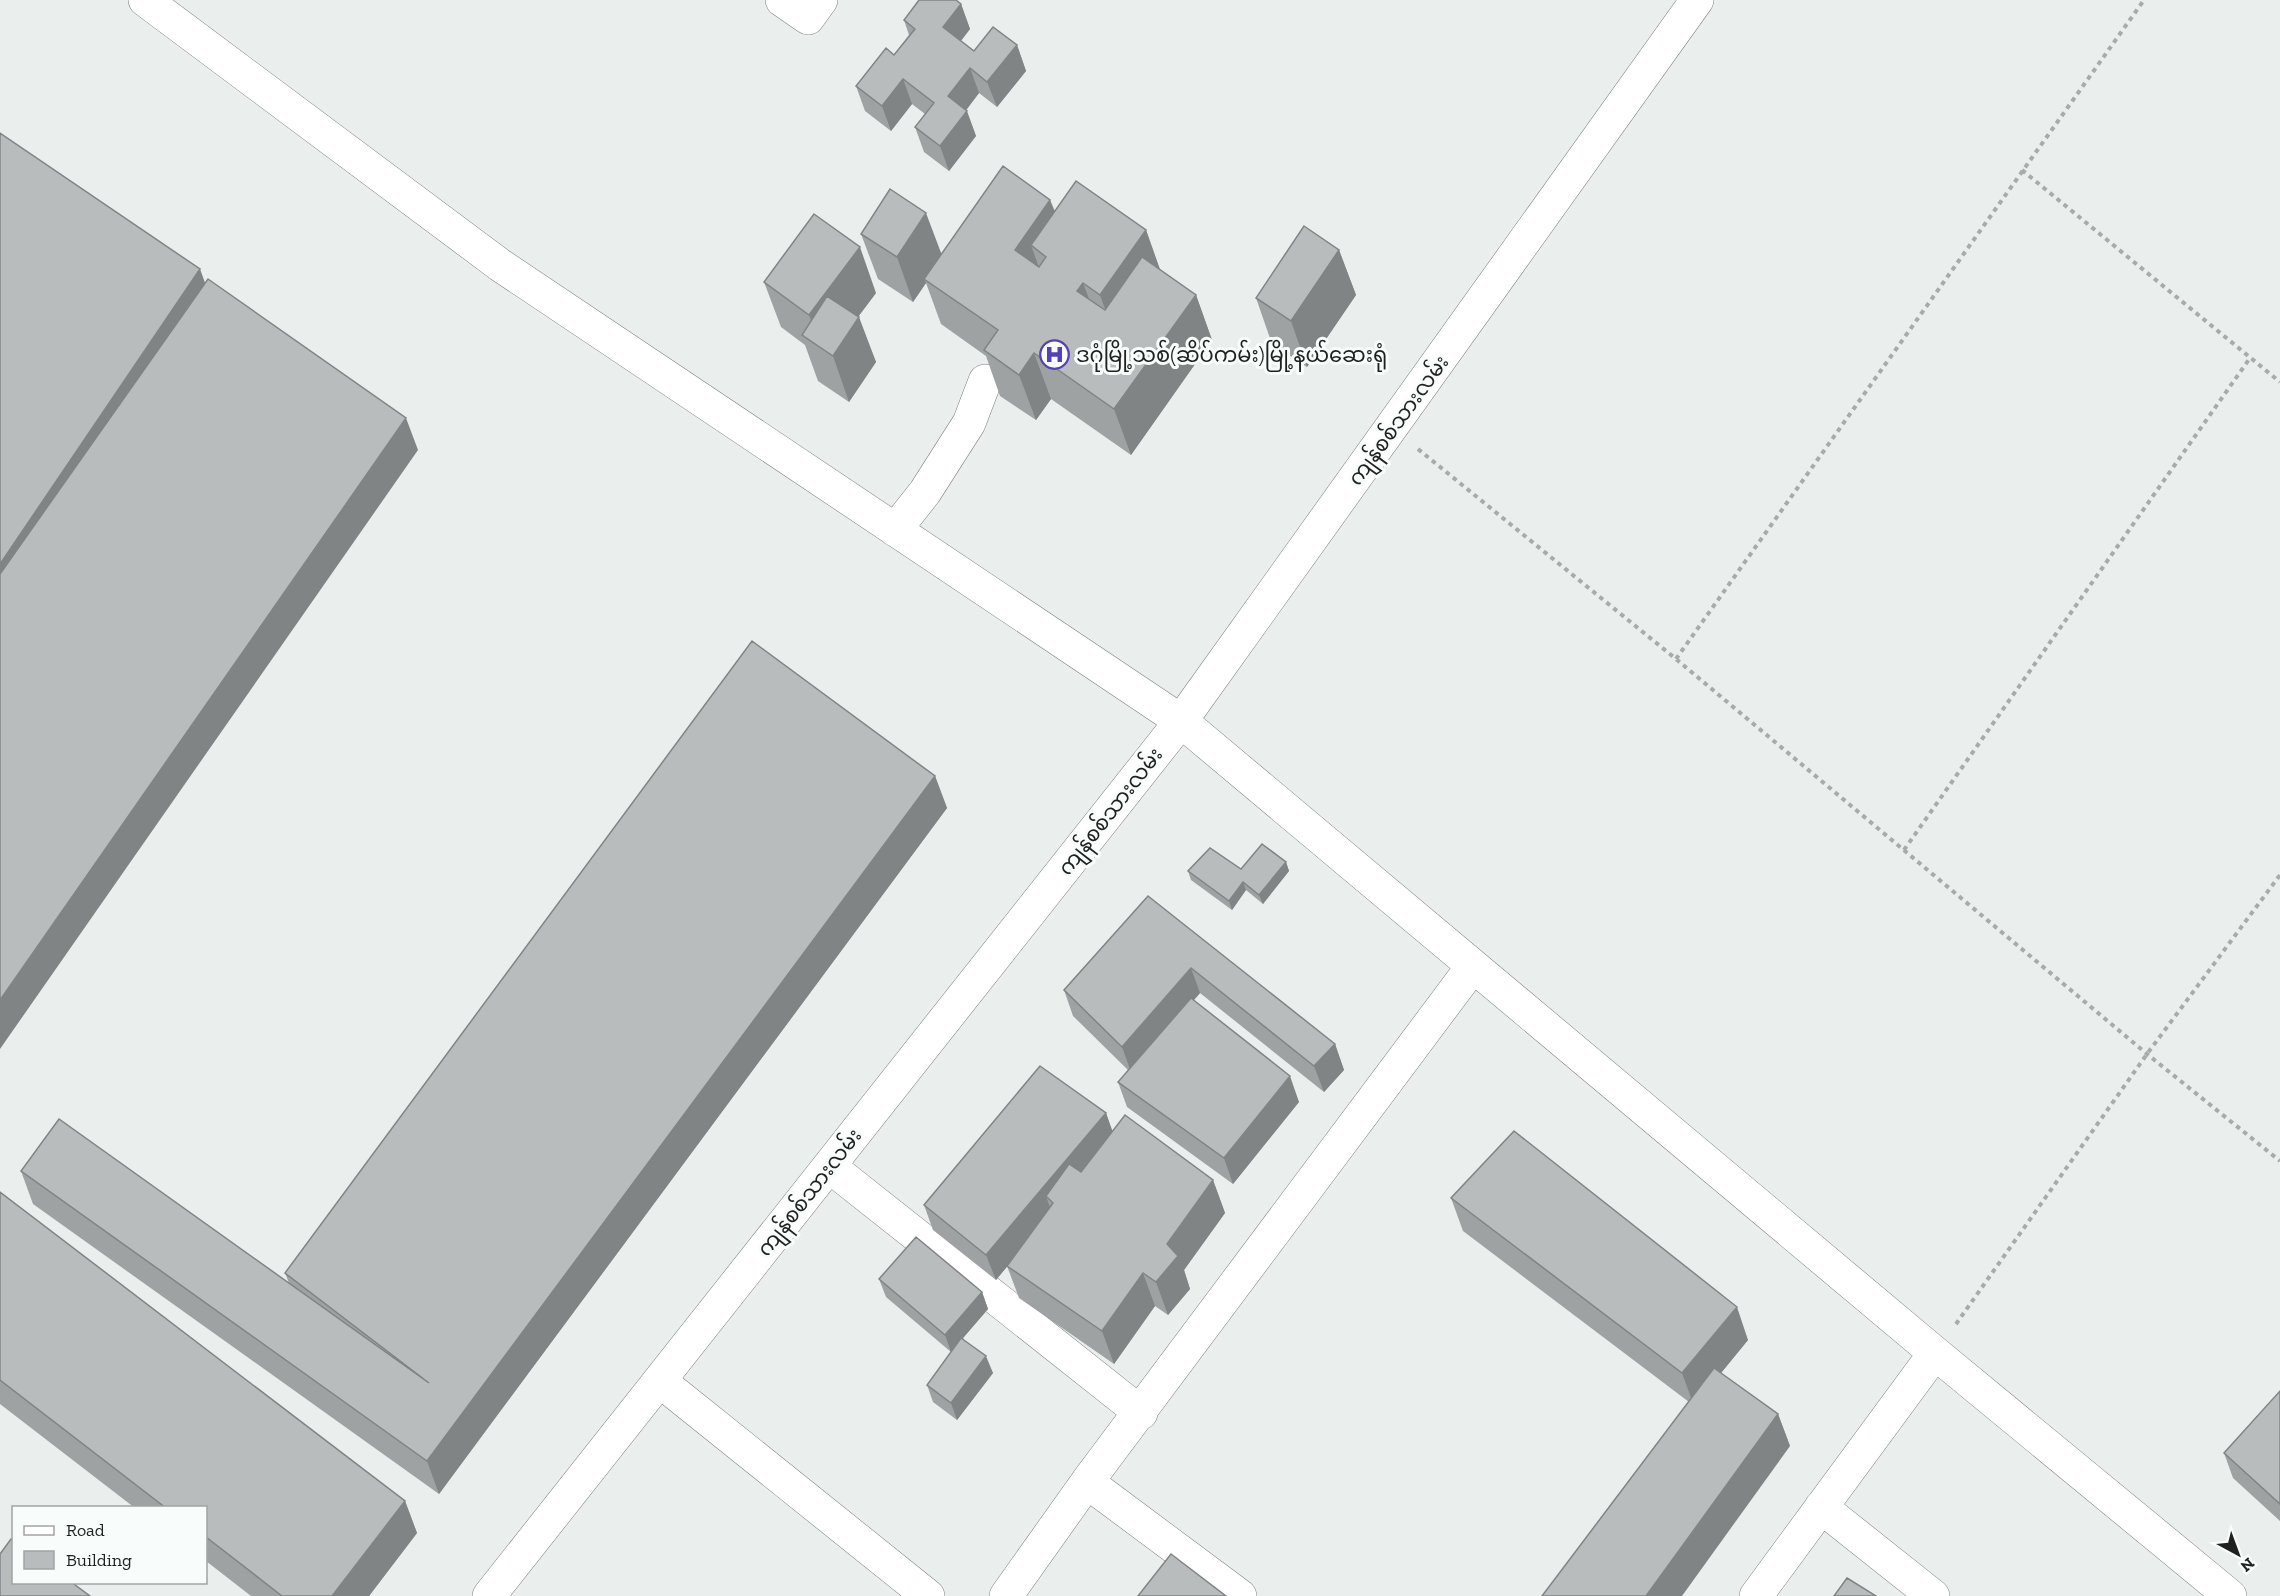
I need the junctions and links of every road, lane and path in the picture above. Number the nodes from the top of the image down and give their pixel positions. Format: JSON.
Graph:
{"nodes":[{"id":1,"x":145,"y":0,"type":"edge"},
{"id":2,"x":782,"y":0,"type":"edge"},
{"id":3,"x":821,"y":0,"type":"edge"},
{"id":4,"x":1697,"y":0,"type":"edge"},
{"id":5,"x":2144,"y":0,"type":"edge"},
{"id":6,"x":2022,"y":170,"type":"junction"},
{"id":7,"x":2250,"y":358,"type":"junction"},
{"id":8,"x":985,"y":381,"type":"dead end"},
{"id":9,"x":2280,"y":382,"type":"edge"},
{"id":10,"x":1392,"y":428,"type":"junction"},
{"id":11,"x":894,"y":530,"type":"junction"},
{"id":12,"x":1676,"y":659,"type":"junction"},
{"id":13,"x":1181,"y":721,"type":"junction"},
{"id":14,"x":1904,"y":850,"type":"junction"},
{"id":15,"x":2280,"y":875,"type":"edge"},
{"id":16,"x":1473,"y":966,"type":"junction"},
{"id":17,"x":2147,"y":1054,"type":"junction"},
{"id":18,"x":2280,"y":1161,"type":"edge"},
{"id":19,"x":829,"y":1166,"type":"junction"},
{"id":20,"x":1935,"y":1353,"type":"junction"},
{"id":21,"x":660,"y":1382,"type":"junction"},
{"id":22,"x":1141,"y":1413,"type":"junction"},
{"id":23,"x":1088,"y":1482,"type":"junction"},
{"id":24,"x":1821,"y":1507,"type":"junction"},
{"id":25,"x":489,"y":1596,"type":"edge"},
{"id":26,"x":928,"y":1596,"type":"edge"},
{"id":27,"x":1006,"y":1596,"type":"edge"},
{"id":28,"x":1240,"y":1596,"type":"edge"},
{"id":29,"x":1756,"y":1596,"type":"edge"},
{"id":30,"x":1933,"y":1596,"type":"edge"},
{"id":31,"x":2230,"y":1596,"type":"edge"}],
"edges":[{"from":1,"to":11,"type":"street"},
{"from":2,"to":3,"type":"street"},
{"from":4,"to":10,"type":"street","name":"ကျန်စစ်သားလမ်း"},
{"from":5,"to":6,"type":"path"},
{"from":6,"to":7,"type":"path"},
{"from":6,"to":12,"type":"path"},
{"from":7,"to":9,"type":"path"},
{"from":7,"to":14,"type":"path"},
{"from":8,"to":11,"type":"street"},
{"from":10,"to":12,"type":"path"},
{"from":10,"to":13,"type":"street","name":"ကျန်စစ်သားလမ်း"},
{"from":11,"to":13,"type":"street"},
{"from":12,"to":14,"type":"path"},
{"from":13,"to":16,"type":"street"},
{"from":13,"to":19,"type":"street","name":"ကျန်စစ်သားလမ်း"},
{"from":14,"to":17,"type":"path"},
{"from":15,"to":17,"type":"path"},
{"from":16,"to":20,"type":"street"},
{"from":16,"to":22,"type":"street"},
{"from":17,"to":18,"type":"path"},
{"from":17,"to":20,"type":"path"},
{"from":19,"to":21,"type":"street","name":"ကျန်စစ်သားလမ်း"},
{"from":19,"to":22,"type":"street"},
{"from":20,"to":24,"type":"street"},
{"from":20,"to":31,"type":"street"},
{"from":21,"to":25,"type":"street","name":"ကျန်စစ်သားလမ်း"},
{"from":21,"to":26,"type":"street"},
{"from":22,"to":23,"type":"street"},
{"from":23,"to":27,"type":"street"},
{"from":23,"to":28,"type":"street"},
{"from":24,"to":29,"type":"street"},
{"from":24,"to":30,"type":"street"}]}
